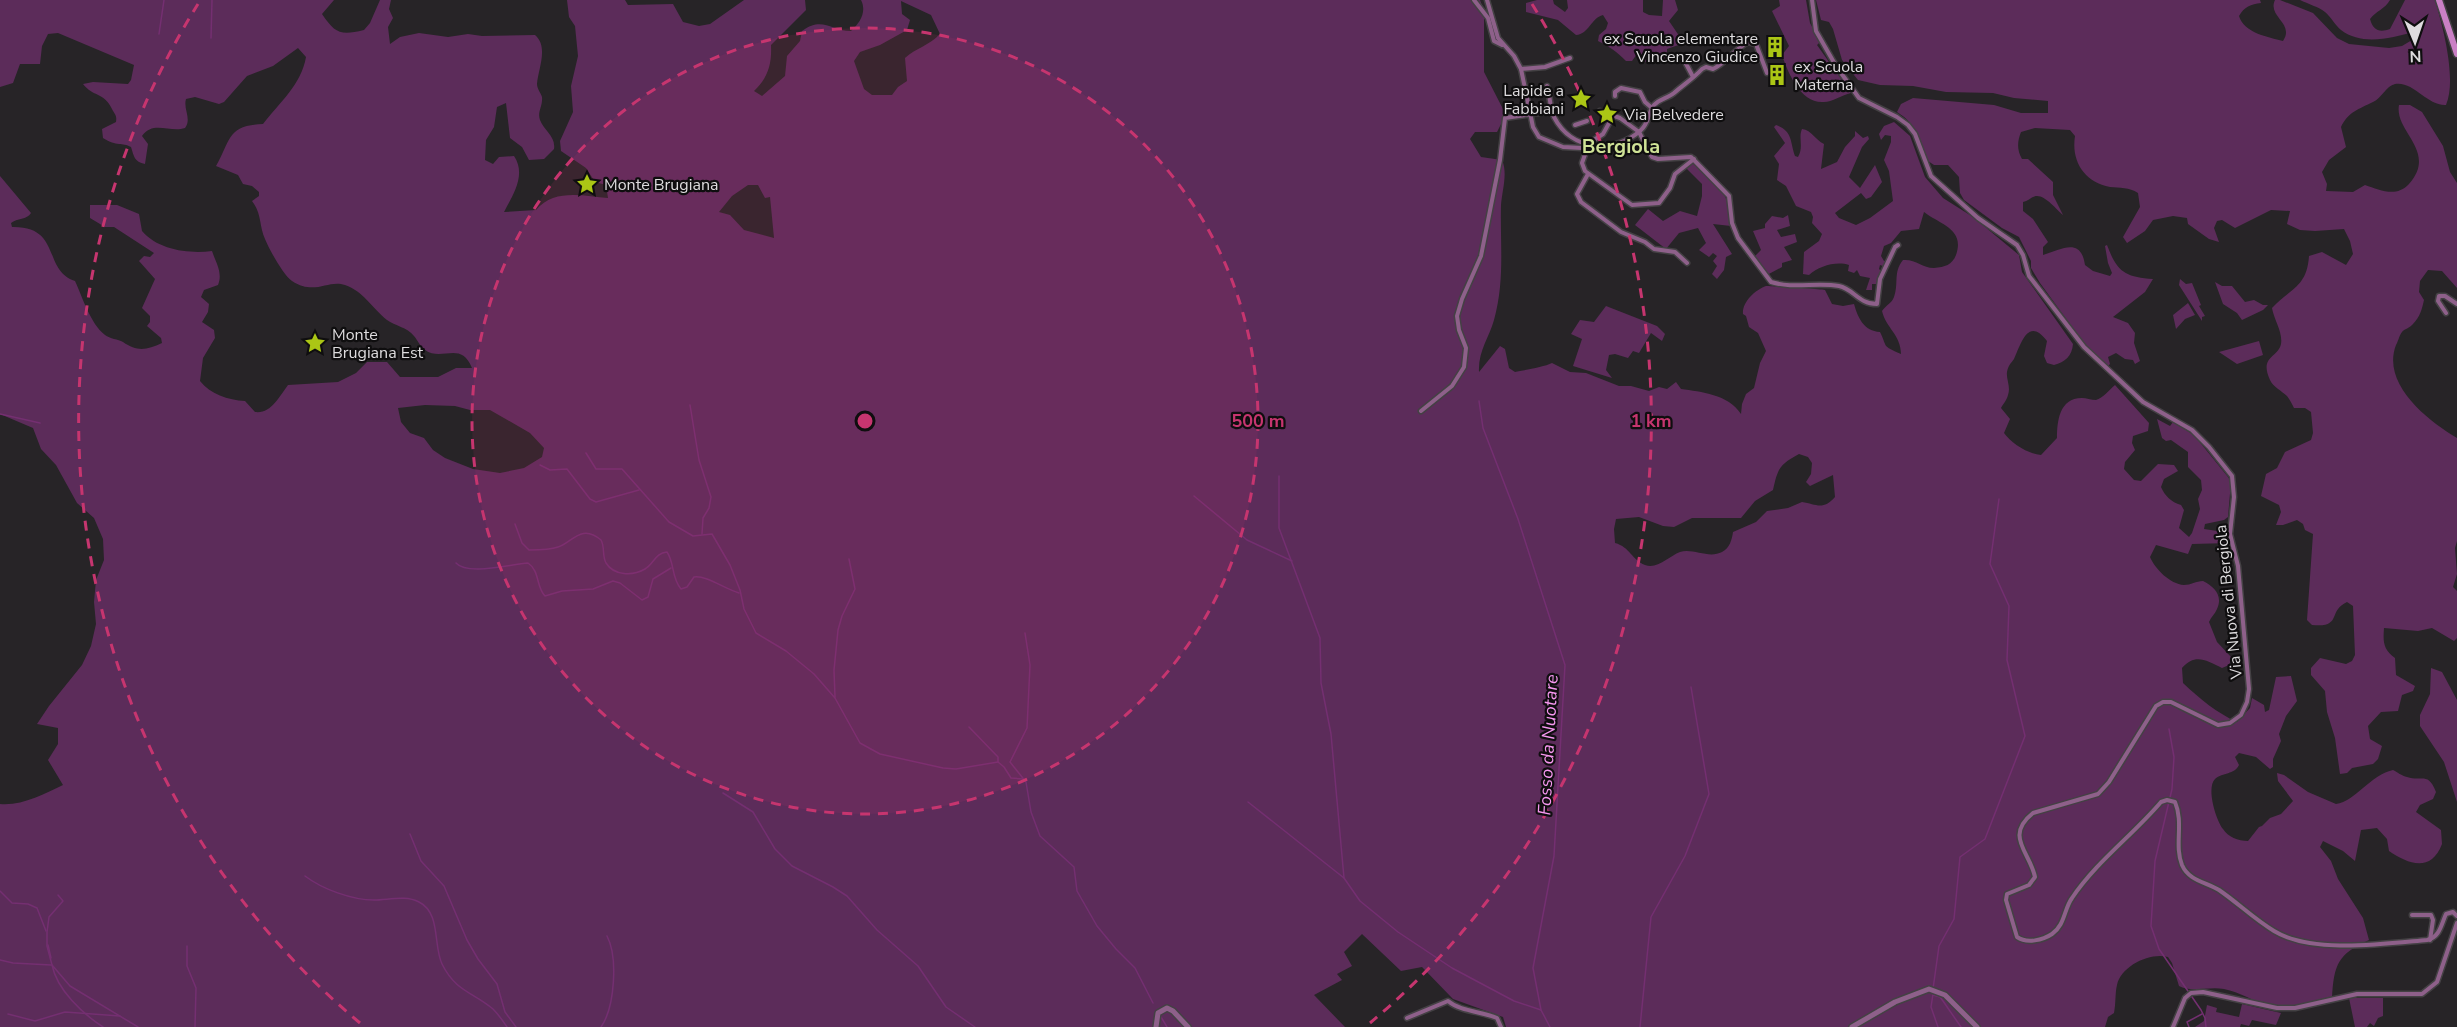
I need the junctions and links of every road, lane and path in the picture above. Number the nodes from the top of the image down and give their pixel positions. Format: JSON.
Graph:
{"nodes":[{"id":1,"x":1474,"y":0,"type":"edge"},
{"id":2,"x":1487,"y":0,"type":"edge"},
{"id":3,"x":1812,"y":0,"type":"edge"},
{"id":4,"x":2439,"y":0,"type":"edge"},
{"id":5,"x":1502,"y":45,"type":"junction"},
{"id":6,"x":2457,"y":54,"type":"edge"},
{"id":7,"x":1570,"y":58,"type":"dead end"},
{"id":8,"x":1683,"y":58,"type":"dead end"},
{"id":9,"x":1521,"y":69,"type":"junction"},
{"id":10,"x":1767,"y":73,"type":"dead end"},
{"id":11,"x":1693,"y":77,"type":"junction"},
{"id":12,"x":1547,"y":86,"type":"dead end"},
{"id":13,"x":1615,"y":96,"type":"dead end"},
{"id":14,"x":1653,"y":108,"type":"junction"},
{"id":15,"x":1552,"y":111,"type":"junction"},
{"id":16,"x":1600,"y":111,"type":"dead end"},
{"id":17,"x":1530,"y":113,"type":"junction"},
{"id":18,"x":1613,"y":116,"type":"junction"},
{"id":19,"x":1587,"y":121,"type":"dead end"},
{"id":20,"x":1575,"y":124,"type":"dead end"},
{"id":21,"x":1639,"y":132,"type":"junction"},
{"id":22,"x":1588,"y":145,"type":"junction"},
{"id":23,"x":1694,"y":159,"type":"junction"},
{"id":24,"x":1588,"y":174,"type":"junction"},
{"id":25,"x":1898,"y":244,"type":"dead end"},
{"id":26,"x":1687,"y":263,"type":"dead end"},
{"id":27,"x":2457,"y":304,"type":"edge"},
{"id":28,"x":2446,"y":313,"type":"dead end"},
{"id":29,"x":1421,"y":411,"type":"dead end"},
{"id":30,"x":2412,"y":915,"type":"dead end"},
{"id":31,"x":2457,"y":916,"type":"edge"},
{"id":32,"x":2457,"y":923,"type":"edge"},
{"id":33,"x":2430,"y":939,"type":"junction"},
{"id":34,"x":1407,"y":1018,"type":"dead end"},
{"id":35,"x":1156,"y":1027,"type":"edge"},
{"id":36,"x":1188,"y":1027,"type":"edge"},
{"id":37,"x":1501,"y":1027,"type":"edge"},
{"id":38,"x":1851,"y":1027,"type":"edge"},
{"id":39,"x":1977,"y":1027,"type":"edge"},
{"id":40,"x":2173,"y":1027,"type":"edge"}],
"edges":[{"from":1,"to":5,"type":"street"},
{"from":2,"to":5,"type":"street"},
{"from":3,"to":33,"type":"street","name":"Via Nuova di Bergiola"},
{"from":4,"to":6,"type":"main road"},
{"from":5,"to":9,"type":"street"},
{"from":7,"to":9,"type":"street"},
{"from":8,"to":11,"type":"street"},
{"from":9,"to":17,"type":"street"},
{"from":10,"to":11,"type":"street"},
{"from":11,"to":14,"type":"street"},
{"from":12,"to":15,"type":"street"},
{"from":13,"to":14,"type":"street"},
{"from":14,"to":21,"type":"street"},
{"from":15,"to":17,"type":"street"},
{"from":15,"to":22,"type":"street"},
{"from":16,"to":18,"type":"street"},
{"from":17,"to":22,"type":"street"},
{"from":17,"to":29,"type":"street"},
{"from":18,"to":21,"type":"street"},
{"from":18,"to":22,"type":"street"},
{"from":19,"to":20,"type":"street"},
{"from":21,"to":22,"type":"street"},
{"from":21,"to":23,"type":"street"},
{"from":22,"to":24,"type":"street"},
{"from":23,"to":24,"type":"street"},
{"from":23,"to":25,"type":"street"},
{"from":24,"to":26,"type":"street"},
{"from":27,"to":28,"type":"street"},
{"from":30,"to":33,"type":"street"},
{"from":31,"to":33,"type":"street"},
{"from":32,"to":40,"type":"street"},
{"from":34,"to":37,"type":"street"},
{"from":35,"to":36,"type":"street"},
{"from":38,"to":39,"type":"street"}]}
